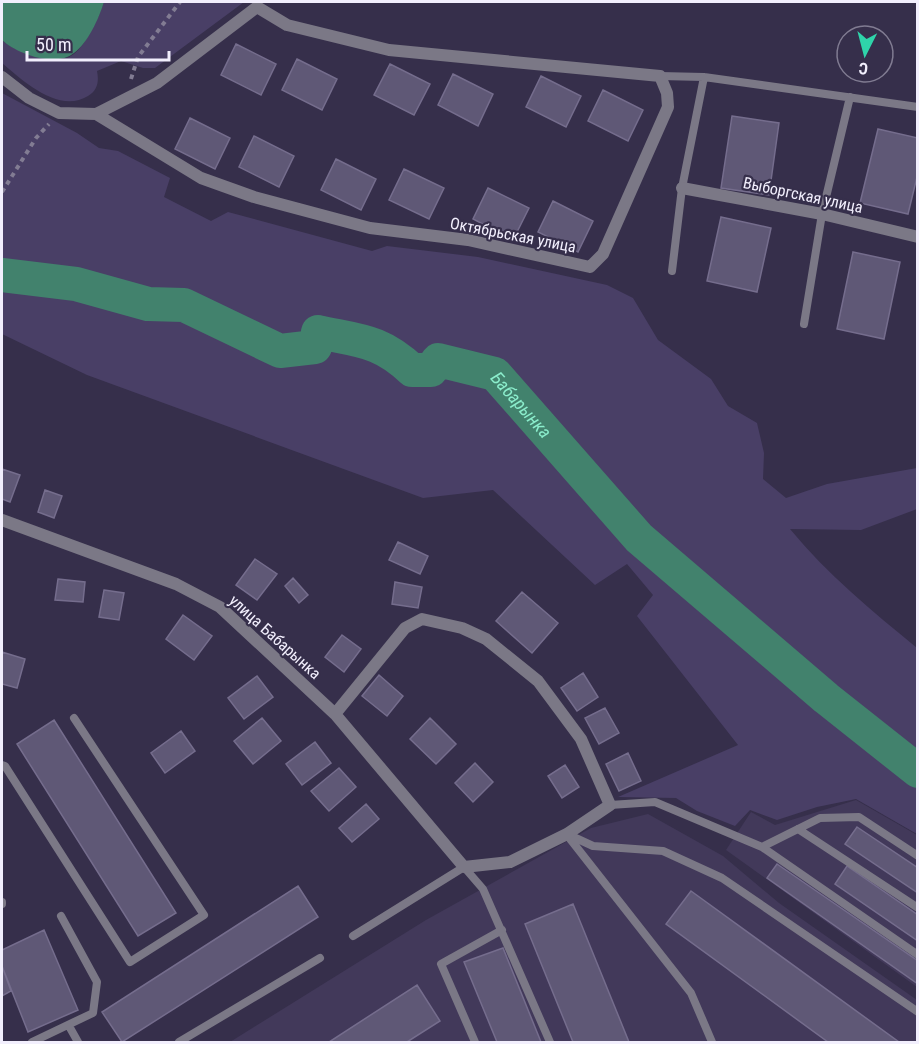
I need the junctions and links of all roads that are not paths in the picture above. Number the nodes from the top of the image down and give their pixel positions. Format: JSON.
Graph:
{"nodes":[{"id":1,"x":261,"y":4,"type":"edge"},
{"id":2,"x":660,"y":76,"type":"junction"},
{"id":3,"x":2,"y":77,"type":"edge"},
{"id":4,"x":704,"y":77,"type":"junction"},
{"id":5,"x":849,"y":97,"type":"junction"},
{"id":6,"x":918,"y":107,"type":"edge"},
{"id":7,"x":96,"y":114,"type":"junction"},
{"id":8,"x":682,"y":188,"type":"junction"},
{"id":9,"x":822,"y":214,"type":"junction"},
{"id":10,"x":918,"y":237,"type":"edge"},
{"id":11,"x":672,"y":271,"type":"dead end"},
{"id":12,"x":804,"y":324,"type":"dead end"},
{"id":13,"x":2,"y":520,"type":"edge"},
{"id":14,"x":335,"y":714,"type":"junction"},
{"id":15,"x":74,"y":718,"type":"dead end"},
{"id":16,"x":2,"y":765,"type":"edge"},
{"id":17,"x":610,"y":805,"type":"junction"},
{"id":18,"x":798,"y":829,"type":"junction"},
{"id":19,"x":567,"y":834,"type":"junction"},
{"id":20,"x":762,"y":847,"type":"junction"},
{"id":21,"x":918,"y":856,"type":"edge"},
{"id":22,"x":464,"y":867,"type":"junction"},
{"id":23,"x":918,"y":909,"type":"edge"},
{"id":24,"x":61,"y":916,"type":"dead end"},
{"id":25,"x":501,"y":930,"type":"junction"},
{"id":26,"x":353,"y":936,"type":"dead end"},
{"id":27,"x":918,"y":955,"type":"edge"},
{"id":28,"x":320,"y":958,"type":"dead end"},
{"id":29,"x":918,"y":1012,"type":"edge"},
{"id":30,"x":69,"y":1026,"type":"junction"},
{"id":31,"x":32,"y":1042,"type":"edge"},
{"id":32,"x":78,"y":1042,"type":"edge"},
{"id":33,"x":179,"y":1042,"type":"edge"},
{"id":34,"x":475,"y":1042,"type":"edge"},
{"id":35,"x":550,"y":1042,"type":"edge"},
{"id":36,"x":712,"y":1042,"type":"edge"}],
"edges":[{"from":1,"to":2,"type":"street"},
{"from":1,"to":7,"type":"street"},
{"from":2,"to":4,"type":"lane"},
{"from":2,"to":7,"type":"street","name":"Октябрьская улица"},
{"from":3,"to":7,"type":"street"},
{"from":4,"to":5,"type":"lane"},
{"from":4,"to":8,"type":"lane"},
{"from":5,"to":6,"type":"lane"},
{"from":5,"to":9,"type":"lane"},
{"from":8,"to":9,"type":"street","name":"Выборгская улица"},
{"from":8,"to":11,"type":"lane"},
{"from":9,"to":10,"type":"street","name":"Выборгская улица"},
{"from":9,"to":12,"type":"lane"},
{"from":13,"to":14,"type":"street","name":"улица Бабарынка"},
{"from":14,"to":17,"type":"street"},
{"from":14,"to":22,"type":"street","name":"улица Бабарынка"},
{"from":15,"to":16,"type":"lane"},
{"from":17,"to":19,"type":"street"},
{"from":17,"to":20,"type":"lane"},
{"from":18,"to":20,"type":"lane"},
{"from":18,"to":21,"type":"lane"},
{"from":18,"to":23,"type":"lane"},
{"from":19,"to":22,"type":"street"},
{"from":19,"to":29,"type":"lane"},
{"from":19,"to":36,"type":"lane"},
{"from":20,"to":27,"type":"lane"},
{"from":22,"to":25,"type":"lane"},
{"from":22,"to":26,"type":"lane"},
{"from":24,"to":30,"type":"lane"},
{"from":25,"to":34,"type":"lane"},
{"from":25,"to":35,"type":"lane"},
{"from":28,"to":33,"type":"lane"},
{"from":30,"to":31,"type":"lane"},
{"from":30,"to":32,"type":"lane"}]}
